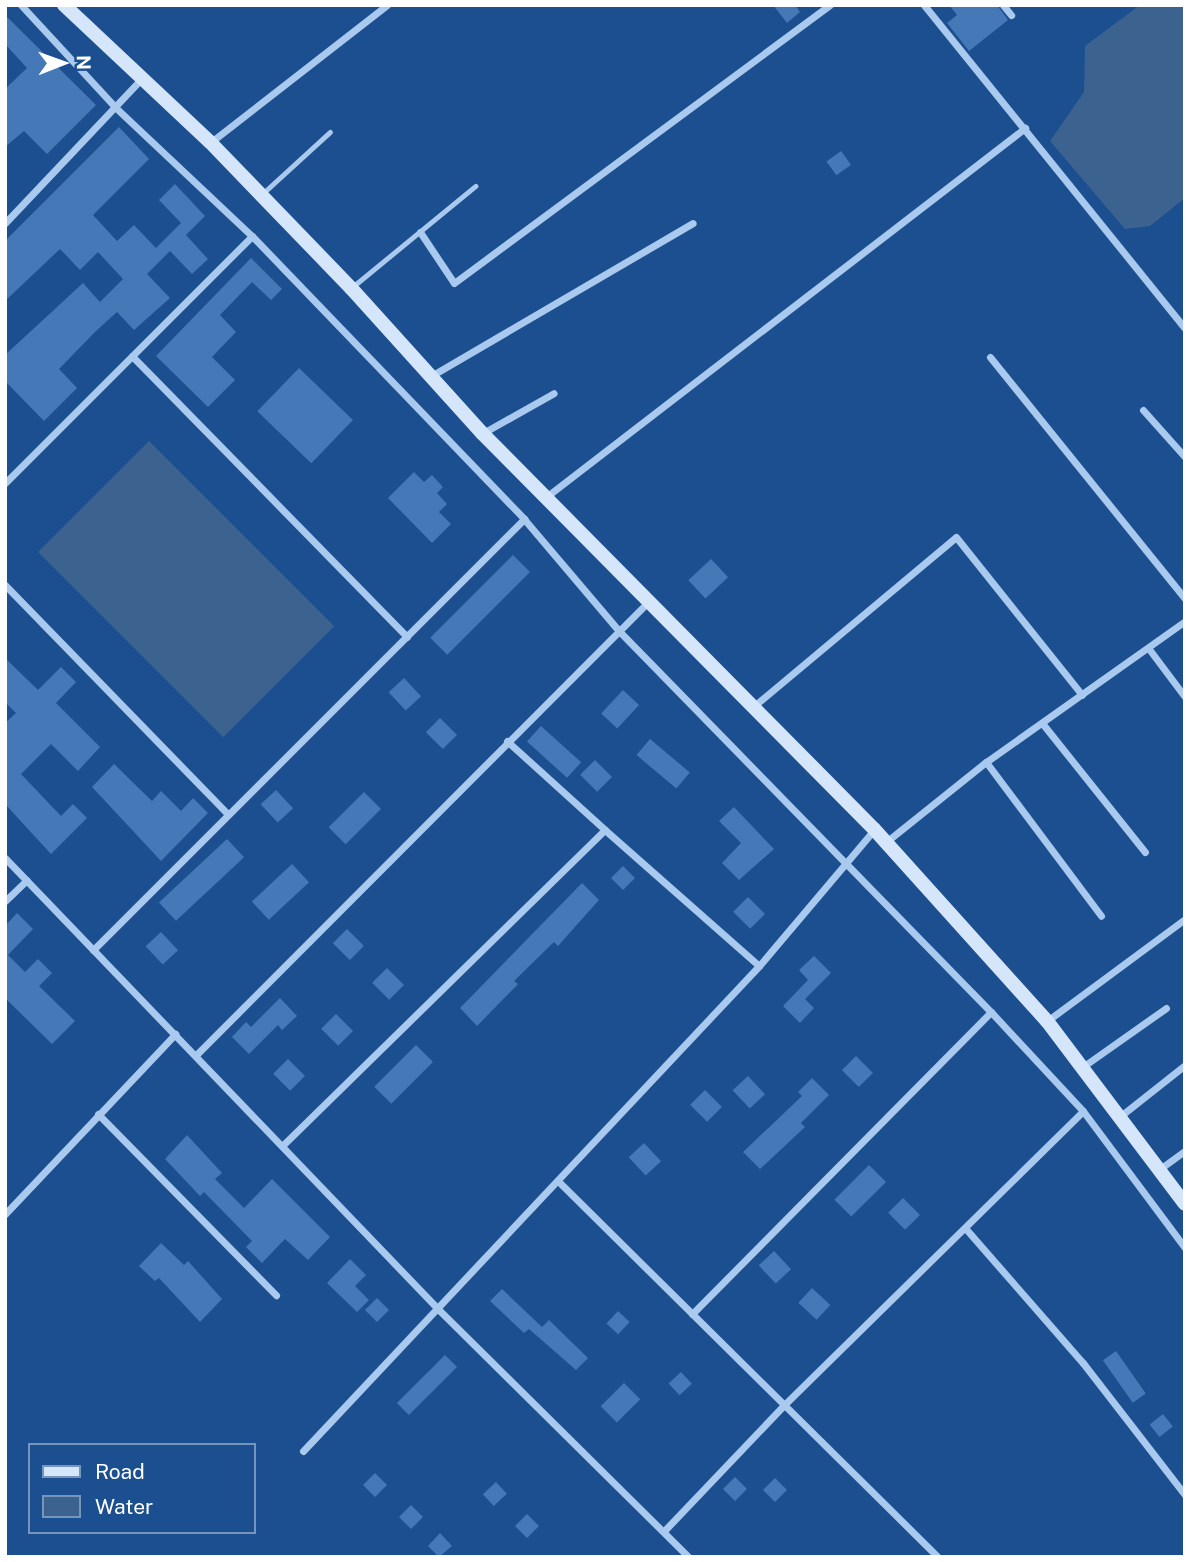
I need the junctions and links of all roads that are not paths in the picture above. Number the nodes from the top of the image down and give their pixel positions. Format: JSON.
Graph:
{"nodes":[{"id":1,"x":21,"y":5,"type":"edge"},
{"id":2,"x":64,"y":5,"type":"edge"},
{"id":3,"x":387,"y":5,"type":"edge"},
{"id":4,"x":830,"y":5,"type":"edge"},
{"id":5,"x":924,"y":5,"type":"edge"},
{"id":6,"x":1003,"y":5,"type":"edge"},
{"id":7,"x":1010,"y":15,"type":"dead end"},
{"id":8,"x":140,"y":80,"type":"junction"},
{"id":9,"x":116,"y":107,"type":"junction"},
{"id":10,"x":1025,"y":128,"type":"junction"},
{"id":11,"x":330,"y":132,"type":"dead end"},
{"id":12,"x":210,"y":142,"type":"junction"},
{"id":13,"x":475,"y":186,"type":"dead end"},
{"id":14,"x":260,"y":196,"type":"junction"},
{"id":15,"x":5,"y":223,"type":"edge"},
{"id":16,"x":693,"y":223,"type":"dead end"},
{"id":17,"x":420,"y":232,"type":"junction"},
{"id":18,"x":252,"y":236,"type":"junction"},
{"id":19,"x":351,"y":288,"type":"junction"},
{"id":20,"x":1185,"y":328,"type":"edge"},
{"id":21,"x":132,"y":356,"type":"junction"},
{"id":22,"x":990,"y":357,"type":"dead end"},
{"id":23,"x":431,"y":376,"type":"junction"},
{"id":24,"x":554,"y":393,"type":"dead end"},
{"id":25,"x":1143,"y":410,"type":"dead end"},
{"id":26,"x":482,"y":433,"type":"junction"},
{"id":27,"x":1185,"y":457,"type":"edge"},
{"id":28,"x":5,"y":483,"type":"edge"},
{"id":29,"x":545,"y":497,"type":"junction"},
{"id":30,"x":524,"y":519,"type":"junction"},
{"id":31,"x":5,"y":585,"type":"edge"},
{"id":32,"x":1185,"y":599,"type":"edge"},
{"id":33,"x":650,"y":601,"type":"junction"},
{"id":34,"x":1185,"y":621,"type":"edge"},
{"id":35,"x":620,"y":632,"type":"junction"},
{"id":36,"x":407,"y":637,"type":"junction"},
{"id":37,"x":1149,"y":649,"type":"junction"},
{"id":38,"x":1082,"y":695,"type":"junction"},
{"id":39,"x":1185,"y":698,"type":"edge"},
{"id":40,"x":754,"y":706,"type":"junction"},
{"id":41,"x":1042,"y":723,"type":"junction"},
{"id":42,"x":507,"y":741,"type":"junction"},
{"id":43,"x":985,"y":762,"type":"junction"},
{"id":44,"x":228,"y":814,"type":"junction"},
{"id":45,"x":874,"y":829,"type":"junction"},
{"id":46,"x":605,"y":830,"type":"junction"},
{"id":47,"x":886,"y":842,"type":"junction"},
{"id":48,"x":1145,"y":852,"type":"dead end"},
{"id":49,"x":5,"y":858,"type":"edge"},
{"id":50,"x":846,"y":867,"type":"junction"},
{"id":51,"x":27,"y":880,"type":"junction"},
{"id":52,"x":5,"y":901,"type":"edge"},
{"id":53,"x":1101,"y":916,"type":"dead end"},
{"id":54,"x":1185,"y":919,"type":"edge"},
{"id":55,"x":93,"y":950,"type":"junction"},
{"id":56,"x":759,"y":966,"type":"junction"},
{"id":57,"x":1166,"y":1008,"type":"dead end"},
{"id":58,"x":991,"y":1012,"type":"junction"},
{"id":59,"x":1047,"y":1021,"type":"junction"},
{"id":60,"x":175,"y":1034,"type":"junction"},
{"id":61,"x":196,"y":1055,"type":"junction"},
{"id":62,"x":1185,"y":1065,"type":"edge"},
{"id":63,"x":1080,"y":1068,"type":"junction"},
{"id":64,"x":1083,"y":1111,"type":"junction"},
{"id":65,"x":98,"y":1114,"type":"junction"},
{"id":66,"x":1117,"y":1118,"type":"junction"},
{"id":67,"x":284,"y":1144,"type":"junction"},
{"id":68,"x":1185,"y":1151,"type":"edge"},
{"id":69,"x":1156,"y":1172,"type":"junction"},
{"id":70,"x":559,"y":1182,"type":"junction"},
{"id":71,"x":1185,"y":1204,"type":"edge"},
{"id":72,"x":5,"y":1214,"type":"edge"},
{"id":73,"x":965,"y":1229,"type":"junction"},
{"id":74,"x":1185,"y":1248,"type":"edge"},
{"id":75,"x":276,"y":1295,"type":"dead end"},
{"id":76,"x":439,"y":1310,"type":"junction"},
{"id":77,"x":692,"y":1314,"type":"junction"},
{"id":78,"x":783,"y":1405,"type":"junction"},
{"id":79,"x":303,"y":1451,"type":"dead end"},
{"id":80,"x":1185,"y":1495,"type":"edge"},
{"id":81,"x":664,"y":1531,"type":"junction"},
{"id":82,"x":690,"y":1557,"type":"edge"},
{"id":83,"x":938,"y":1557,"type":"edge"}],
"edges":[{"from":1,"to":9,"type":"street"},
{"from":2,"to":8,"type":"street"},
{"from":3,"to":12,"type":"street"},
{"from":4,"to":17,"type":"street"},
{"from":5,"to":10,"type":"street"},
{"from":6,"to":7,"type":"street"},
{"from":8,"to":9,"type":"street"},
{"from":8,"to":12,"type":"street"},
{"from":9,"to":15,"type":"street"},
{"from":9,"to":18,"type":"street"},
{"from":10,"to":20,"type":"street"},
{"from":10,"to":29,"type":"street"},
{"from":11,"to":14,"type":"lane"},
{"from":12,"to":14,"type":"street"},
{"from":13,"to":17,"type":"lane"},
{"from":14,"to":19,"type":"street"},
{"from":16,"to":23,"type":"street"},
{"from":17,"to":19,"type":"lane"},
{"from":18,"to":21,"type":"street"},
{"from":18,"to":30,"type":"street"},
{"from":19,"to":23,"type":"street"},
{"from":21,"to":28,"type":"street"},
{"from":21,"to":36,"type":"street"},
{"from":22,"to":32,"type":"street"},
{"from":23,"to":26,"type":"street"},
{"from":24,"to":26,"type":"street"},
{"from":25,"to":27,"type":"street"},
{"from":26,"to":29,"type":"street"},
{"from":29,"to":33,"type":"street"},
{"from":30,"to":35,"type":"street"},
{"from":30,"to":36,"type":"street"},
{"from":31,"to":44,"type":"street"},
{"from":33,"to":35,"type":"street"},
{"from":33,"to":40,"type":"street"},
{"from":34,"to":37,"type":"street"},
{"from":35,"to":42,"type":"street"},
{"from":35,"to":50,"type":"street"},
{"from":36,"to":44,"type":"street"},
{"from":37,"to":38,"type":"street"},
{"from":37,"to":39,"type":"street"},
{"from":38,"to":40,"type":"street"},
{"from":38,"to":41,"type":"street"},
{"from":40,"to":45,"type":"street"},
{"from":41,"to":43,"type":"street"},
{"from":41,"to":48,"type":"street"},
{"from":42,"to":46,"type":"street"},
{"from":42,"to":61,"type":"street"},
{"from":43,"to":47,"type":"street"},
{"from":43,"to":53,"type":"street"},
{"from":44,"to":55,"type":"street"},
{"from":45,"to":47,"type":"street"},
{"from":45,"to":50,"type":"street"},
{"from":46,"to":56,"type":"street"},
{"from":46,"to":67,"type":"street"},
{"from":47,"to":59,"type":"street"},
{"from":49,"to":51,"type":"street"},
{"from":50,"to":56,"type":"street"},
{"from":50,"to":58,"type":"street"},
{"from":51,"to":52,"type":"street"},
{"from":51,"to":55,"type":"street"},
{"from":54,"to":59,"type":"street"},
{"from":55,"to":60,"type":"street"},
{"from":56,"to":70,"type":"street"},
{"from":57,"to":63,"type":"street"},
{"from":58,"to":64,"type":"street"},
{"from":58,"to":77,"type":"street"},
{"from":59,"to":63,"type":"street"},
{"from":60,"to":61,"type":"street"},
{"from":60,"to":65,"type":"street"},
{"from":61,"to":67,"type":"street"},
{"from":62,"to":66,"type":"street"},
{"from":63,"to":66,"type":"street"},
{"from":64,"to":73,"type":"street"},
{"from":64,"to":74,"type":"street"},
{"from":65,"to":72,"type":"street"},
{"from":65,"to":75,"type":"street"},
{"from":66,"to":69,"type":"street"},
{"from":67,"to":76,"type":"street"},
{"from":68,"to":69,"type":"street"},
{"from":69,"to":71,"type":"street"},
{"from":70,"to":76,"type":"street"},
{"from":70,"to":77,"type":"street"},
{"from":73,"to":78,"type":"street"},
{"from":73,"to":80,"type":"street"},
{"from":76,"to":79,"type":"street"},
{"from":76,"to":81,"type":"street"},
{"from":77,"to":78,"type":"street"},
{"from":78,"to":81,"type":"street"},
{"from":78,"to":83,"type":"street"},
{"from":81,"to":82,"type":"street"}]}
